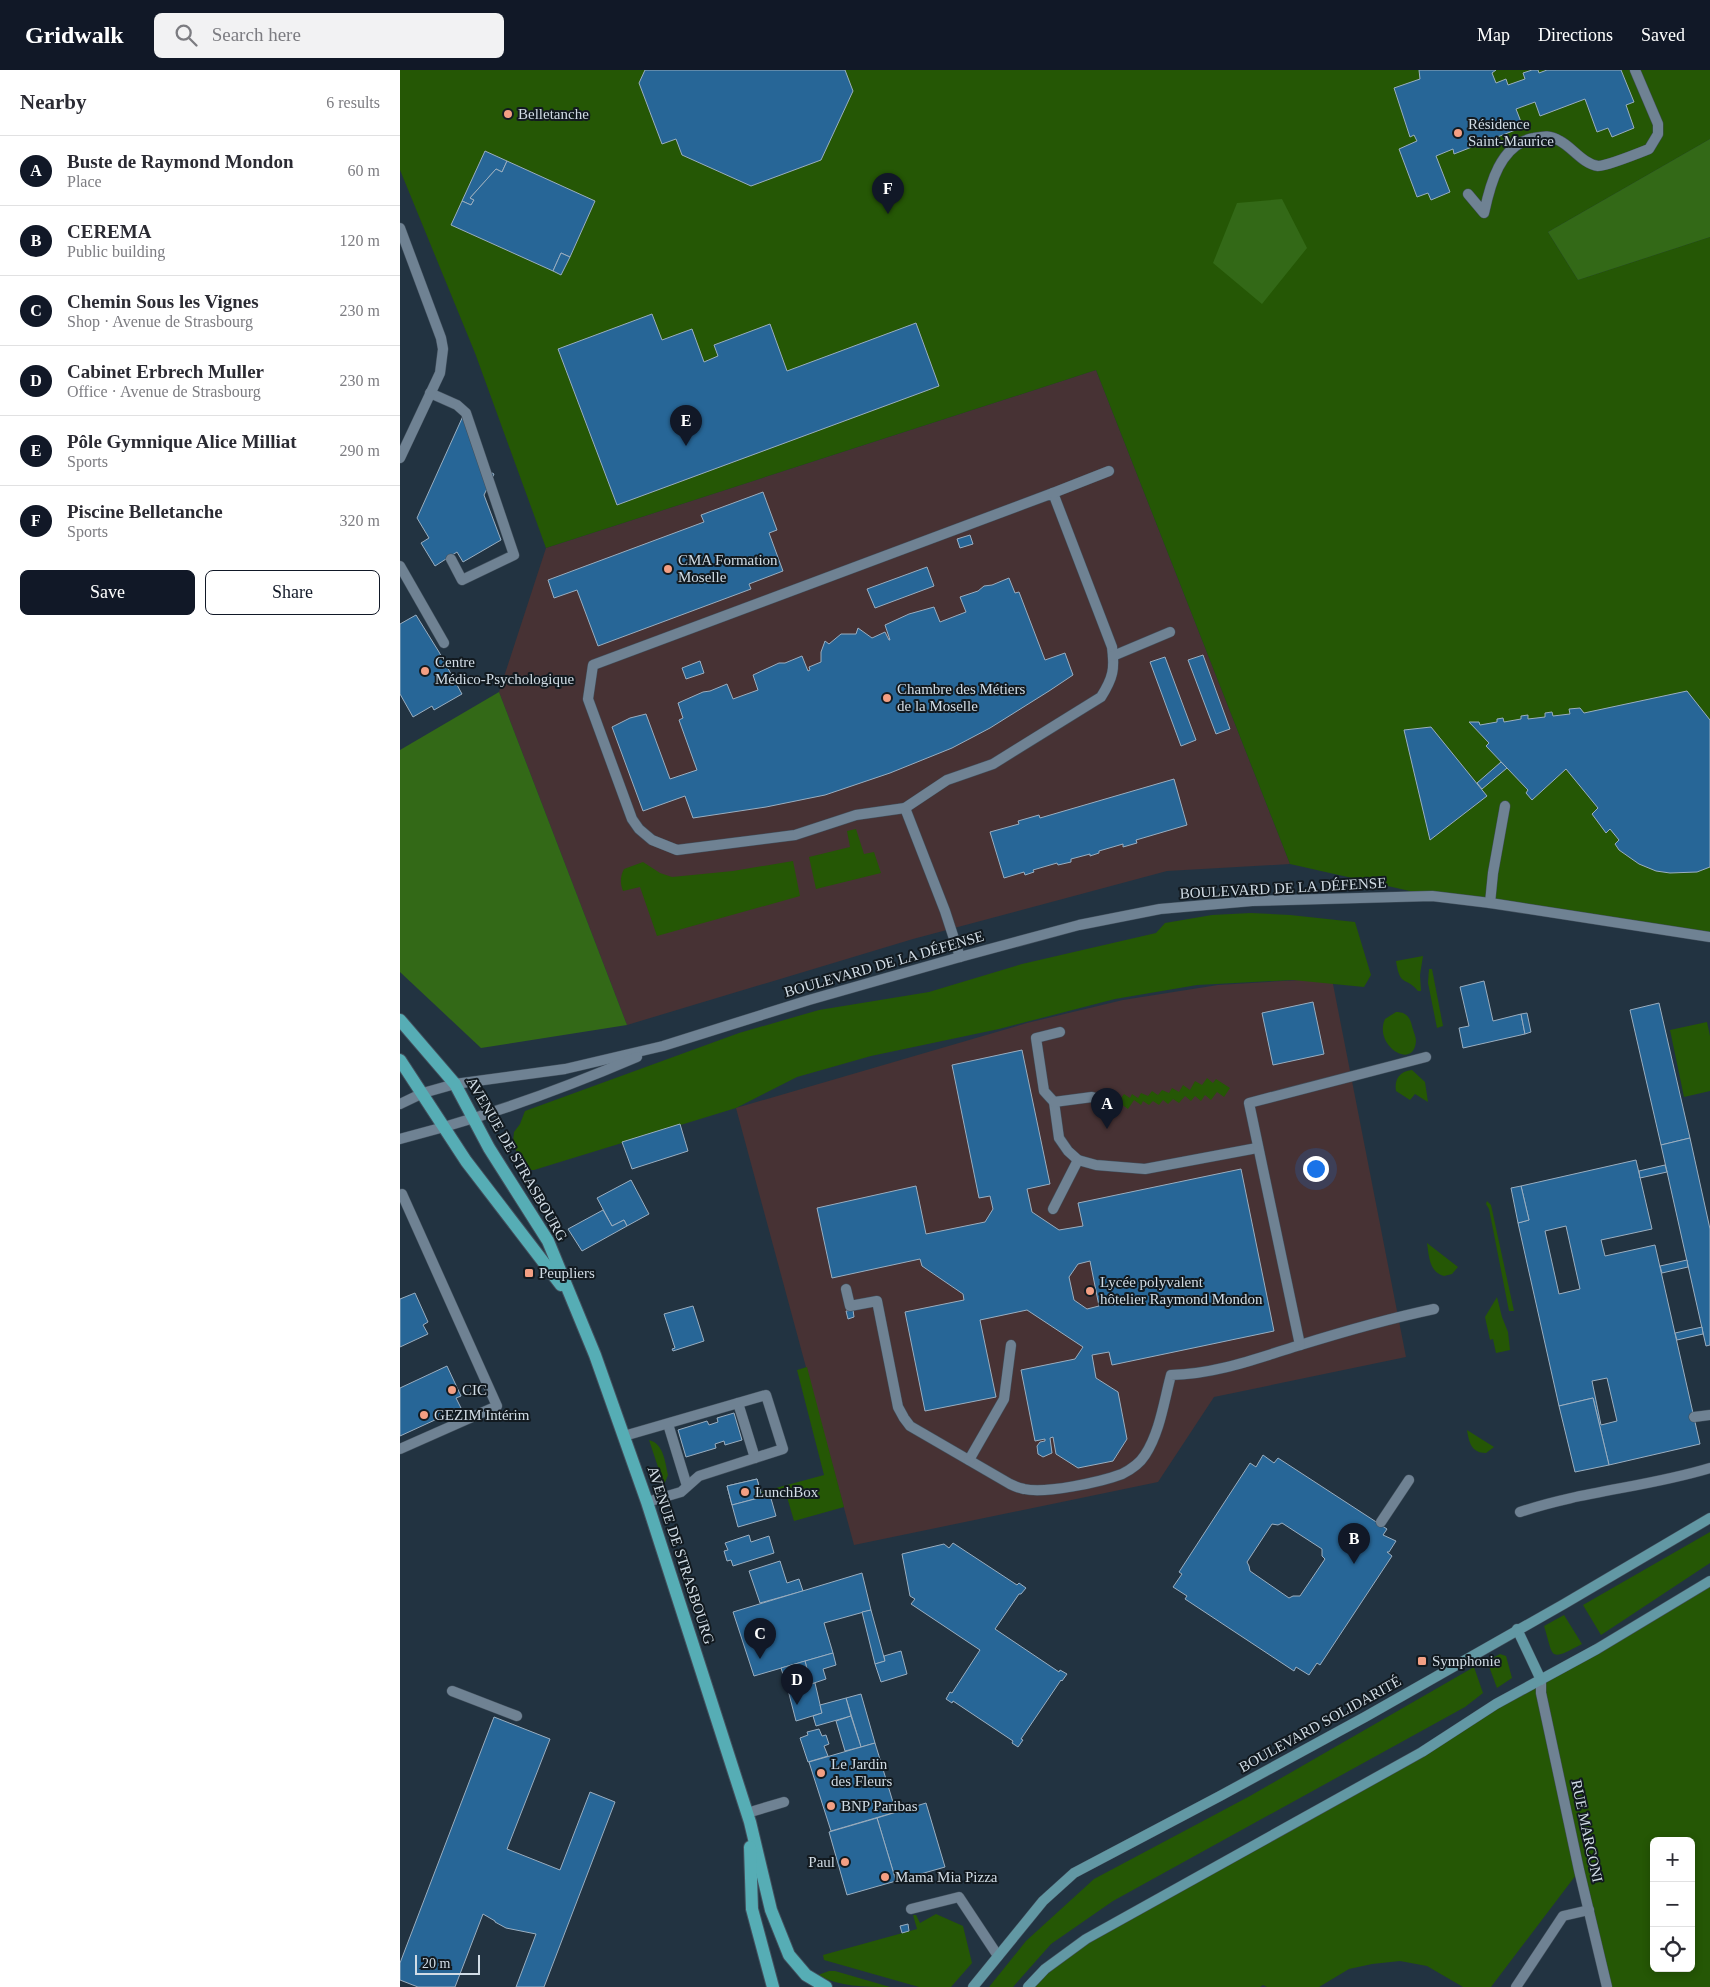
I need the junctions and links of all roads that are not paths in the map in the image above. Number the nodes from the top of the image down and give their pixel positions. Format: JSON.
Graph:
{"nodes":[{"id":1,"x":1635,"y":70,"type":"edge"},
{"id":2,"x":1468,"y":194,"type":"dead end"},
{"id":3,"x":400,"y":228,"type":"edge"},
{"id":4,"x":430,"y":393,"type":"junction"},
{"id":5,"x":400,"y":458,"type":"edge"},
{"id":6,"x":1109,"y":472,"type":"dead end"},
{"id":7,"x":1053,"y":492,"type":"junction"},
{"id":8,"x":451,"y":559,"type":"dead end"},
{"id":9,"x":400,"y":566,"type":"edge"},
{"id":10,"x":1170,"y":632,"type":"dead end"},
{"id":11,"x":444,"y":643,"type":"dead end"},
{"id":12,"x":1113,"y":656,"type":"junction"},
{"id":13,"x":1505,"y":806,"type":"dead end"},
{"id":14,"x":905,"y":808,"type":"junction"},
{"id":15,"x":1490,"y":903,"type":"junction"},
{"id":16,"x":1710,"y":937,"type":"edge"},
{"id":17,"x":960,"y":957,"type":"junction"},
{"id":18,"x":400,"y":1020,"type":"edge"},
{"id":19,"x":1060,"y":1032,"type":"dead end"},
{"id":20,"x":664,"y":1046,"type":"junction"},
{"id":21,"x":1426,"y":1057,"type":"dead end"},
{"id":22,"x":400,"y":1060,"type":"edge"},
{"id":23,"x":456,"y":1084,"type":"junction"},
{"id":24,"x":423,"y":1093,"type":"junction"},
{"id":25,"x":1054,"y":1102,"type":"junction"},
{"id":26,"x":1110,"y":1102,"type":"dead end"},
{"id":27,"x":400,"y":1104,"type":"edge"},
{"id":28,"x":474,"y":1118,"type":"junction"},
{"id":29,"x":444,"y":1127,"type":"junction"},
{"id":30,"x":400,"y":1139,"type":"edge"},
{"id":31,"x":1257,"y":1148,"type":"junction"},
{"id":32,"x":1078,"y":1160,"type":"junction"},
{"id":33,"x":400,"y":1195,"type":"edge"},
{"id":34,"x":1053,"y":1209,"type":"dead end"},
{"id":35,"x":846,"y":1289,"type":"dead end"},
{"id":36,"x":574,"y":1301,"type":"junction"},
{"id":37,"x":1434,"y":1310,"type":"dead end"},
{"id":38,"x":1011,"y":1345,"type":"dead end"},
{"id":39,"x":1300,"y":1345,"type":"junction"},
{"id":40,"x":738,"y":1404,"type":"junction"},
{"id":41,"x":1710,"y":1415,"type":"edge"},
{"id":42,"x":1694,"y":1417,"type":"dead end"},
{"id":43,"x":668,"y":1424,"type":"junction"},
{"id":44,"x":624,"y":1436,"type":"junction"},
{"id":45,"x":400,"y":1450,"type":"edge"},
{"id":46,"x":755,"y":1458,"type":"junction"},
{"id":47,"x":969,"y":1460,"type":"junction"},
{"id":48,"x":1710,"y":1468,"type":"edge"},
{"id":49,"x":1409,"y":1480,"type":"dead end"},
{"id":50,"x":687,"y":1486,"type":"junction"},
{"id":51,"x":647,"y":1502,"type":"junction"},
{"id":52,"x":1520,"y":1512,"type":"dead end"},
{"id":53,"x":1710,"y":1518,"type":"edge"},
{"id":54,"x":1382,"y":1522,"type":"dead end"},
{"id":55,"x":1710,"y":1581,"type":"edge"},
{"id":56,"x":1517,"y":1629,"type":"junction"},
{"id":57,"x":1541,"y":1680,"type":"junction"},
{"id":58,"x":452,"y":1691,"type":"dead end"},
{"id":59,"x":518,"y":1716,"type":"dead end"},
{"id":60,"x":784,"y":1802,"type":"dead end"},
{"id":61,"x":748,"y":1818,"type":"junction"},
{"id":62,"x":911,"y":1909,"type":"dead end"},
{"id":63,"x":1589,"y":1910,"type":"junction"},
{"id":64,"x":998,"y":1956,"type":"junction"},
{"id":65,"x":773,"y":1987,"type":"edge"},
{"id":66,"x":826,"y":1987,"type":"edge"},
{"id":67,"x":973,"y":1987,"type":"edge"},
{"id":68,"x":1028,"y":1987,"type":"edge"},
{"id":69,"x":1516,"y":1987,"type":"edge"},
{"id":70,"x":1607,"y":1987,"type":"edge"}],
"edges":[{"from":1,"to":2,"type":"street"},
{"from":3,"to":4,"type":"street"},
{"from":4,"to":5,"type":"street"},
{"from":4,"to":8,"type":"street"},
{"from":6,"to":7,"type":"street"},
{"from":7,"to":12,"type":"street"},
{"from":7,"to":14,"type":"street"},
{"from":9,"to":11,"type":"street"},
{"from":10,"to":12,"type":"street"},
{"from":12,"to":14,"type":"street"},
{"from":13,"to":15,"type":"street"},
{"from":14,"to":17,"type":"street"},
{"from":15,"to":16,"type":"street","name":"BOULEVARD DE LA DÉFENSE"},
{"from":15,"to":17,"type":"street","name":"BOULEVARD DE LA DÉFENSE"},
{"from":17,"to":20,"type":"street","name":"BOULEVARD DE LA DÉFENSE"},
{"from":18,"to":23,"type":"main road","name":"AVENUE DE STRASBOURG"},
{"from":19,"to":25,"type":"street"},
{"from":20,"to":23,"type":"street","name":"BOULEVARD DE LA DÉFENSE"},
{"from":20,"to":28,"type":"street","name":"BOULEVARD DE LA DÉFENSE"},
{"from":21,"to":31,"type":"street"},
{"from":22,"to":24,"type":"main road","name":"AVENUE DE STRASBOURG"},
{"from":23,"to":24,"type":"street","name":"BOULEVARD DE LA DÉFENSE"},
{"from":23,"to":28,"type":"main road","name":"AVENUE DE STRASBOURG"},
{"from":24,"to":27,"type":"street","name":"BOULEVARD DE LA DÉFENSE"},
{"from":24,"to":29,"type":"main road","name":"AVENUE DE STRASBOURG"},
{"from":25,"to":26,"type":"street"},
{"from":25,"to":32,"type":"street"},
{"from":28,"to":29,"type":"street","name":"BOULEVARD DE LA DÉFENSE"},
{"from":28,"to":36,"type":"main road","name":"AVENUE DE STRASBOURG"},
{"from":29,"to":30,"type":"street","name":"BOULEVARD DE LA DÉFENSE"},
{"from":29,"to":36,"type":"main road","name":"AVENUE DE STRASBOURG"},
{"from":31,"to":32,"type":"street"},
{"from":31,"to":39,"type":"street"},
{"from":32,"to":34,"type":"street"},
{"from":33,"to":45,"type":"street"},
{"from":35,"to":47,"type":"street"},
{"from":36,"to":44,"type":"main road","name":"AVENUE DE STRASBOURG"},
{"from":37,"to":39,"type":"street"},
{"from":38,"to":47,"type":"street"},
{"from":39,"to":47,"type":"street"},
{"from":40,"to":43,"type":"street"},
{"from":40,"to":46,"type":"street"},
{"from":40,"to":46,"type":"street"},
{"from":41,"to":42,"type":"street"},
{"from":43,"to":44,"type":"street"},
{"from":43,"to":50,"type":"street"},
{"from":44,"to":51,"type":"main road","name":"AVENUE DE STRASBOURG"},
{"from":46,"to":50,"type":"street"},
{"from":48,"to":52,"type":"street"},
{"from":49,"to":54,"type":"street"},
{"from":50,"to":51,"type":"street"},
{"from":51,"to":61,"type":"main road","name":"AVENUE DE STRASBOURG"},
{"from":53,"to":56,"type":"main road","name":"BOULEVARD SOLIDARITÉ"},
{"from":55,"to":57,"type":"main road"},
{"from":56,"to":57,"type":"main road"},
{"from":56,"to":64,"type":"main road","name":"BOULEVARD SOLIDARITÉ"},
{"from":57,"to":63,"type":"street","name":"RUE MARCONI"},
{"from":57,"to":68,"type":"main road"},
{"from":58,"to":59,"type":"street"},
{"from":60,"to":61,"type":"street"},
{"from":61,"to":65,"type":"main road","name":"AVENUE DE STRASBOURG"},
{"from":61,"to":66,"type":"main road","name":"AVENUE DE STRASBOURG"},
{"from":62,"to":64,"type":"street"},
{"from":63,"to":69,"type":"street"},
{"from":63,"to":70,"type":"street","name":"RUE MARCONI"},
{"from":64,"to":67,"type":"main road","name":"BOULEVARD SOLIDARITÉ"}]}
